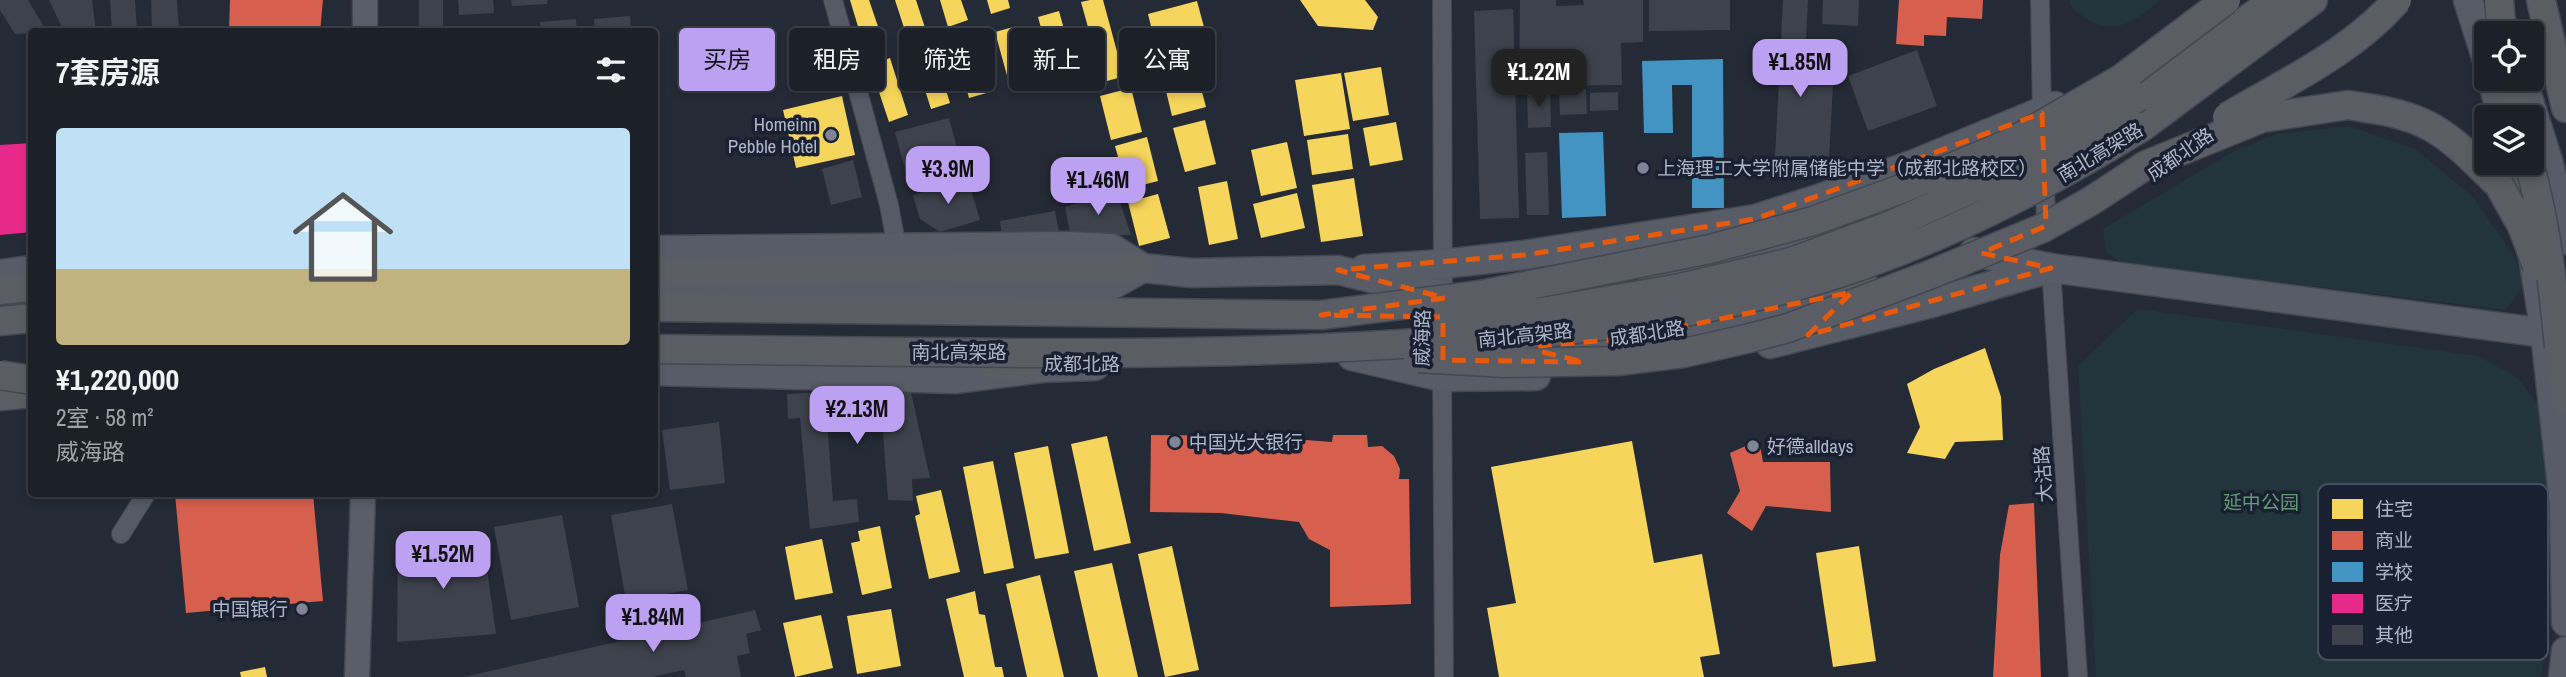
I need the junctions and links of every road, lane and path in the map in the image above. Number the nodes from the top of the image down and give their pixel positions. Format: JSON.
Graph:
{"nodes":[{"id":1,"x":365,"y":0,"type":"edge"},
{"id":2,"x":833,"y":0,"type":"edge"},
{"id":3,"x":1442,"y":0,"type":"edge"},
{"id":4,"x":2040,"y":0,"type":"edge"},
{"id":5,"x":2194,"y":0,"type":"edge"},
{"id":6,"x":2229,"y":0,"type":"edge"},
{"id":7,"x":2275,"y":0,"type":"edge"},
{"id":8,"x":2289,"y":0,"type":"edge"},
{"id":9,"x":2313,"y":0,"type":"edge"},
{"id":10,"x":2396,"y":0,"type":"edge"},
{"id":11,"x":2468,"y":0,"type":"edge"},
{"id":12,"x":2497,"y":0,"type":"edge"},
{"id":13,"x":2541,"y":0,"type":"edge"},
{"id":14,"x":2475,"y":21,"type":"edge"},
{"id":15,"x":2502,"y":21,"type":"edge"},
{"id":16,"x":365,"y":28,"type":"edge"},
{"id":17,"x":2121,"y":79,"type":"junction"},
{"id":18,"x":2526,"y":91,"type":"edge"},
{"id":19,"x":2566,"y":108,"type":"edge"},
{"id":20,"x":2042,"y":113,"type":"junction"},
{"id":21,"x":1970,"y":141,"type":"junction"},
{"id":22,"x":2036,"y":153,"type":"junction"},
{"id":23,"x":2146,"y":165,"type":"junction"},
{"id":24,"x":2517,"y":175,"type":"edge"},
{"id":25,"x":2532,"y":175,"type":"edge"},
{"id":26,"x":1774,"y":213,"type":"junction"},
{"id":27,"x":2564,"y":228,"type":"edge"},
{"id":28,"x":2046,"y":229,"type":"junction"},
{"id":29,"x":1828,"y":234,"type":"junction"},
{"id":30,"x":897,"y":248,"type":"junction"},
{"id":31,"x":658,"y":250,"type":"edge"},
{"id":32,"x":1974,"y":252,"type":"junction"},
{"id":33,"x":1443,"y":264,"type":"junction"},
{"id":34,"x":1143,"y":268,"type":"junction"},
{"id":35,"x":2051,"y":268,"type":"junction"},
{"id":36,"x":28,"y":270,"type":"edge"},
{"id":37,"x":1338,"y":270,"type":"junction"},
{"id":38,"x":658,"y":273,"type":"edge"},
{"id":39,"x":0,"y":274,"type":"edge"},
{"id":40,"x":28,"y":287,"type":"edge"},
{"id":41,"x":0,"y":290,"type":"edge"},
{"id":42,"x":1852,"y":292,"type":"junction"},
{"id":43,"x":658,"y":293,"type":"edge"},
{"id":44,"x":1443,"y":297,"type":"junction"},
{"id":45,"x":28,"y":303,"type":"edge"},
{"id":46,"x":658,"y":307,"type":"edge"},
{"id":47,"x":14,"y":315,"type":"edge"},
{"id":48,"x":1321,"y":315,"type":"junction"},
{"id":49,"x":1808,"y":335,"type":"junction"},
{"id":50,"x":2552,"y":340,"type":"junction"},
{"id":51,"x":1522,"y":347,"type":"junction"},
{"id":52,"x":658,"y":349,"type":"edge"},
{"id":53,"x":658,"y":349,"type":"edge"},
{"id":54,"x":1443,"y":349,"type":"junction"},
{"id":55,"x":1290,"y":351,"type":"junction"},
{"id":56,"x":1352,"y":356,"type":"junction"},
{"id":57,"x":658,"y":361,"type":"edge"},
{"id":58,"x":28,"y":368,"type":"edge"},
{"id":59,"x":1042,"y":368,"type":"junction"},
{"id":60,"x":658,"y":371,"type":"edge"},
{"id":61,"x":1621,"y":372,"type":"junction"},
{"id":62,"x":0,"y":373,"type":"edge"},
{"id":63,"x":1442,"y":377,"type":"junction"},
{"id":64,"x":28,"y":378,"type":"edge"},
{"id":65,"x":28,"y":379,"type":"edge"},
{"id":66,"x":0,"y":381,"type":"edge"},
{"id":67,"x":28,"y":393,"type":"edge"},
{"id":68,"x":0,"y":396,"type":"edge"},
{"id":69,"x":2566,"y":401,"type":"edge"},
{"id":70,"x":28,"y":406,"type":"edge"},
{"id":71,"x":0,"y":410,"type":"edge"},
{"id":72,"x":144,"y":497,"type":"edge"},
{"id":73,"x":363,"y":497,"type":"edge"},
{"id":74,"x":2565,"y":507,"type":"edge"},
{"id":75,"x":121,"y":534,"type":"dead end"},
{"id":76,"x":2566,"y":622,"type":"edge"},
{"id":77,"x":2566,"y":651,"type":"edge"},
{"id":78,"x":357,"y":677,"type":"edge"},
{"id":79,"x":1444,"y":677,"type":"edge"},
{"id":80,"x":2078,"y":677,"type":"edge"},
{"id":81,"x":2563,"y":677,"type":"edge"}],
"edges":[{"from":1,"to":16,"type":"main road"},
{"from":2,"to":30,"type":"street"},
{"from":3,"to":33,"type":"street","name":"威海路"},
{"from":4,"to":20,"type":"street"},
{"from":5,"to":17,"type":"highway","bridge":true},
{"from":6,"to":17,"type":"highway","bridge":true},
{"from":6,"to":20,"type":"main road"},
{"from":7,"to":48,"type":"highway","name":"南北高架路","bridge":true},
{"from":8,"to":22,"type":"main road"},
{"from":9,"to":55,"type":"highway","name":"南北高架路","bridge":true},
{"from":10,"to":23,"type":"highway","bridge":true},
{"from":10,"to":28,"type":"main road","name":"成都北路"},
{"from":11,"to":14,"type":"main road"},
{"from":12,"to":15,"type":"highway","bridge":true},
{"from":13,"to":19,"type":"highway"},
{"from":17,"to":48,"type":"highway","bridge":true},
{"from":18,"to":27,"type":"main road"},
{"from":20,"to":21,"type":"main road"},
{"from":20,"to":22,"type":"street"},
{"from":21,"to":22,"type":"main road"},
{"from":21,"to":26,"type":"main road"},
{"from":22,"to":28,"type":"street"},
{"from":22,"to":29,"type":"main road"},
{"from":23,"to":50,"type":"highway","bridge":true},
{"from":23,"to":55,"type":"highway","bridge":true},
{"from":24,"to":50,"type":"main road"},
{"from":25,"to":50,"type":"highway","bridge":true},
{"from":26,"to":29,"type":"main road"},
{"from":26,"to":33,"type":"main road"},
{"from":27,"to":50,"type":"main road"},
{"from":28,"to":32,"type":"main road","name":"成都北路"},
{"from":29,"to":44,"type":"main road"},
{"from":30,"to":31,"type":"main road"},
{"from":30,"to":34,"type":"main road"},
{"from":32,"to":35,"type":"main road"},
{"from":32,"to":42,"type":"main road","name":"成都北路"},
{"from":33,"to":37,"type":"main road"},
{"from":33,"to":44,"type":"street","name":"威海路"},
{"from":34,"to":37,"type":"main road"},
{"from":34,"to":38,"type":"highway"},
{"from":34,"to":43,"type":"main road"},
{"from":35,"to":49,"type":"main road"},
{"from":35,"to":50,"type":"main road"},
{"from":35,"to":80,"type":"street","name":"大沽路"},
{"from":36,"to":39,"type":"main road"},
{"from":37,"to":44,"type":"main road"},
{"from":40,"to":41,"type":"highway"},
{"from":42,"to":49,"type":"main road"},
{"from":42,"to":51,"type":"main road","name":"成都北路"},
{"from":44,"to":54,"type":"street","name":"威海路"},
{"from":45,"to":47,"type":"main road"},
{"from":46,"to":48,"type":"highway","name":"南北高架路"},
{"from":49,"to":61,"type":"main road"},
{"from":50,"to":69,"type":"highway"},
{"from":50,"to":74,"type":"main road"},
{"from":51,"to":54,"type":"main road","name":"成都北路"},
{"from":51,"to":61,"type":"main road"},
{"from":52,"to":55,"type":"highway","name":"南北高架路","bridge":true},
{"from":53,"to":59,"type":"main road","name":"成都北路"},
{"from":54,"to":56,"type":"main road","name":"成都北路"},
{"from":54,"to":63,"type":"street","name":"威海路"},
{"from":56,"to":59,"type":"main road","name":"成都北路"},
{"from":56,"to":63,"type":"main road"},
{"from":57,"to":59,"type":"highway"},
{"from":58,"to":62,"type":"highway"},
{"from":59,"to":60,"type":"main road"},
{"from":61,"to":63,"type":"main road"},
{"from":62,"to":64,"type":"highway","bridge":true},
{"from":63,"to":79,"type":"street","name":"威海路"},
{"from":65,"to":66,"type":"main road"},
{"from":67,"to":68,"type":"highway"},
{"from":70,"to":71,"type":"main road"},
{"from":72,"to":75,"type":"street"},
{"from":73,"to":78,"type":"main road"},
{"from":74,"to":76,"type":"main road"},
{"from":77,"to":81,"type":"main road"}]}
